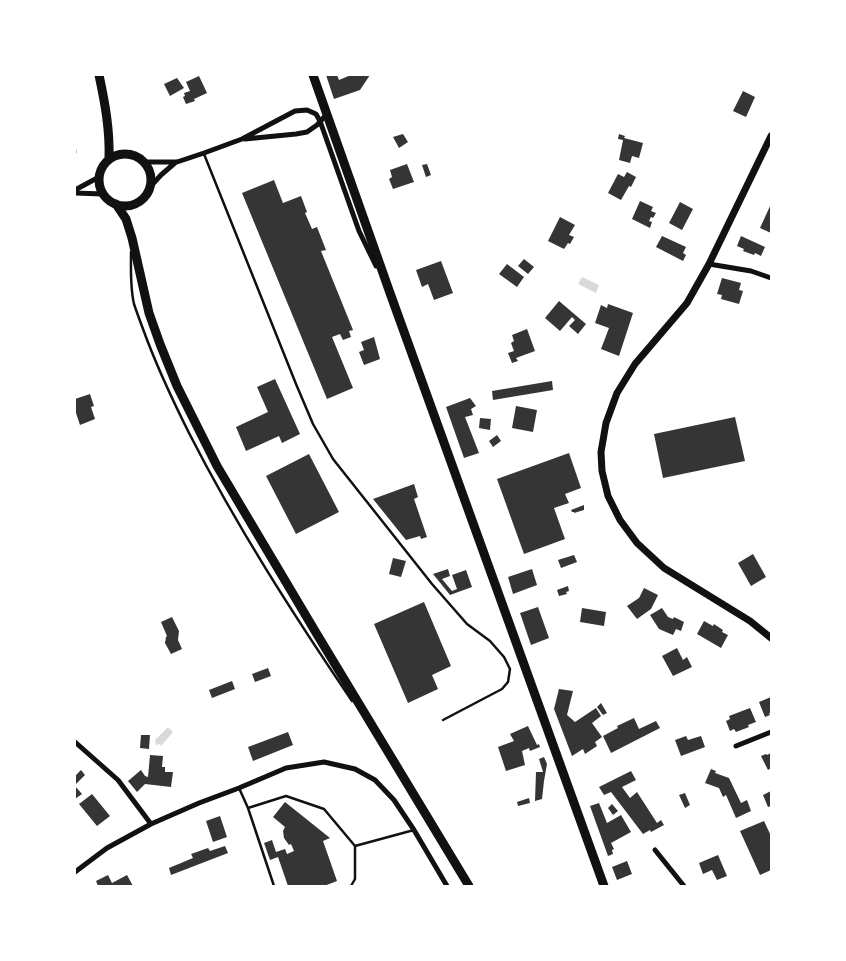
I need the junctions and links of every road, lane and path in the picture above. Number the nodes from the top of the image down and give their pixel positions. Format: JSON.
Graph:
{"nodes":[{"id":1,"x":99,"y":75,"type":"edge"},
{"id":2,"x":313,"y":75,"type":"edge"},
{"id":3,"x":324,"y":118,"type":"junction"},
{"id":4,"x":771,"y":136,"type":"edge"},
{"id":5,"x":242,"y":139,"type":"junction"},
{"id":6,"x":204,"y":153,"type":"junction"},
{"id":7,"x":109,"y":159,"type":"junction"},
{"id":8,"x":143,"y":162,"type":"junction"},
{"id":9,"x":177,"y":162,"type":"junction"},
{"id":10,"x":99,"y":177,"type":"junction"},
{"id":11,"x":150,"y":188,"type":"junction"},
{"id":12,"x":75,"y":192,"type":"edge"},
{"id":13,"x":103,"y":194,"type":"junction"},
{"id":14,"x":116,"y":204,"type":"junction"},
{"id":15,"x":709,"y":264,"type":"junction"},
{"id":16,"x":771,"y":278,"type":"edge"},
{"id":17,"x":771,"y":638,"type":"edge"},
{"id":18,"x":443,"y":720,"type":"dead end"},
{"id":19,"x":771,"y":732,"type":"edge"},
{"id":20,"x":75,"y":742,"type":"edge"},
{"id":21,"x":736,"y":746,"type":"dead end"},
{"id":22,"x":239,"y":788,"type":"junction"},
{"id":23,"x":248,"y":808,"type":"junction"},
{"id":24,"x":151,"y":824,"type":"junction"},
{"id":25,"x":414,"y":830,"type":"junction"},
{"id":26,"x":354,"y":846,"type":"junction"},
{"id":27,"x":655,"y":850,"type":"dead end"},
{"id":28,"x":75,"y":872,"type":"edge"},
{"id":29,"x":274,"y":886,"type":"edge"},
{"id":30,"x":351,"y":886,"type":"edge"},
{"id":31,"x":447,"y":886,"type":"edge"},
{"id":32,"x":469,"y":886,"type":"edge"},
{"id":33,"x":604,"y":886,"type":"edge"},
{"id":34,"x":684,"y":886,"type":"edge"}],
"edges":[{"from":1,"to":7,"type":"main road"},
{"from":2,"to":3,"type":"main road"},
{"from":3,"to":5,"type":"street"},
{"from":3,"to":5,"type":"street"},
{"from":3,"to":33,"type":"main road"},
{"from":4,"to":15,"type":"street"},
{"from":5,"to":6,"type":"street"},
{"from":6,"to":9,"type":"street"},
{"from":6,"to":18,"type":"lane"},
{"from":7,"to":8,"type":"main road"},
{"from":7,"to":10,"type":"main road"},
{"from":8,"to":9,"type":"street"},
{"from":8,"to":11,"type":"main road"},
{"from":9,"to":11,"type":"street"},
{"from":10,"to":12,"type":"street"},
{"from":10,"to":13,"type":"main road"},
{"from":11,"to":14,"type":"main road"},
{"from":12,"to":13,"type":"street"},
{"from":13,"to":14,"type":"main road"},
{"from":14,"to":32,"type":"main road"},
{"from":15,"to":16,"type":"street"},
{"from":15,"to":17,"type":"street"},
{"from":19,"to":21,"type":"street"},
{"from":20,"to":24,"type":"street"},
{"from":22,"to":23,"type":"lane"},
{"from":22,"to":24,"type":"street"},
{"from":22,"to":25,"type":"street"},
{"from":23,"to":26,"type":"lane"},
{"from":23,"to":29,"type":"lane"},
{"from":24,"to":28,"type":"street"},
{"from":25,"to":26,"type":"lane"},
{"from":25,"to":31,"type":"street"},
{"from":26,"to":30,"type":"lane"},
{"from":27,"to":34,"type":"street"}]}
